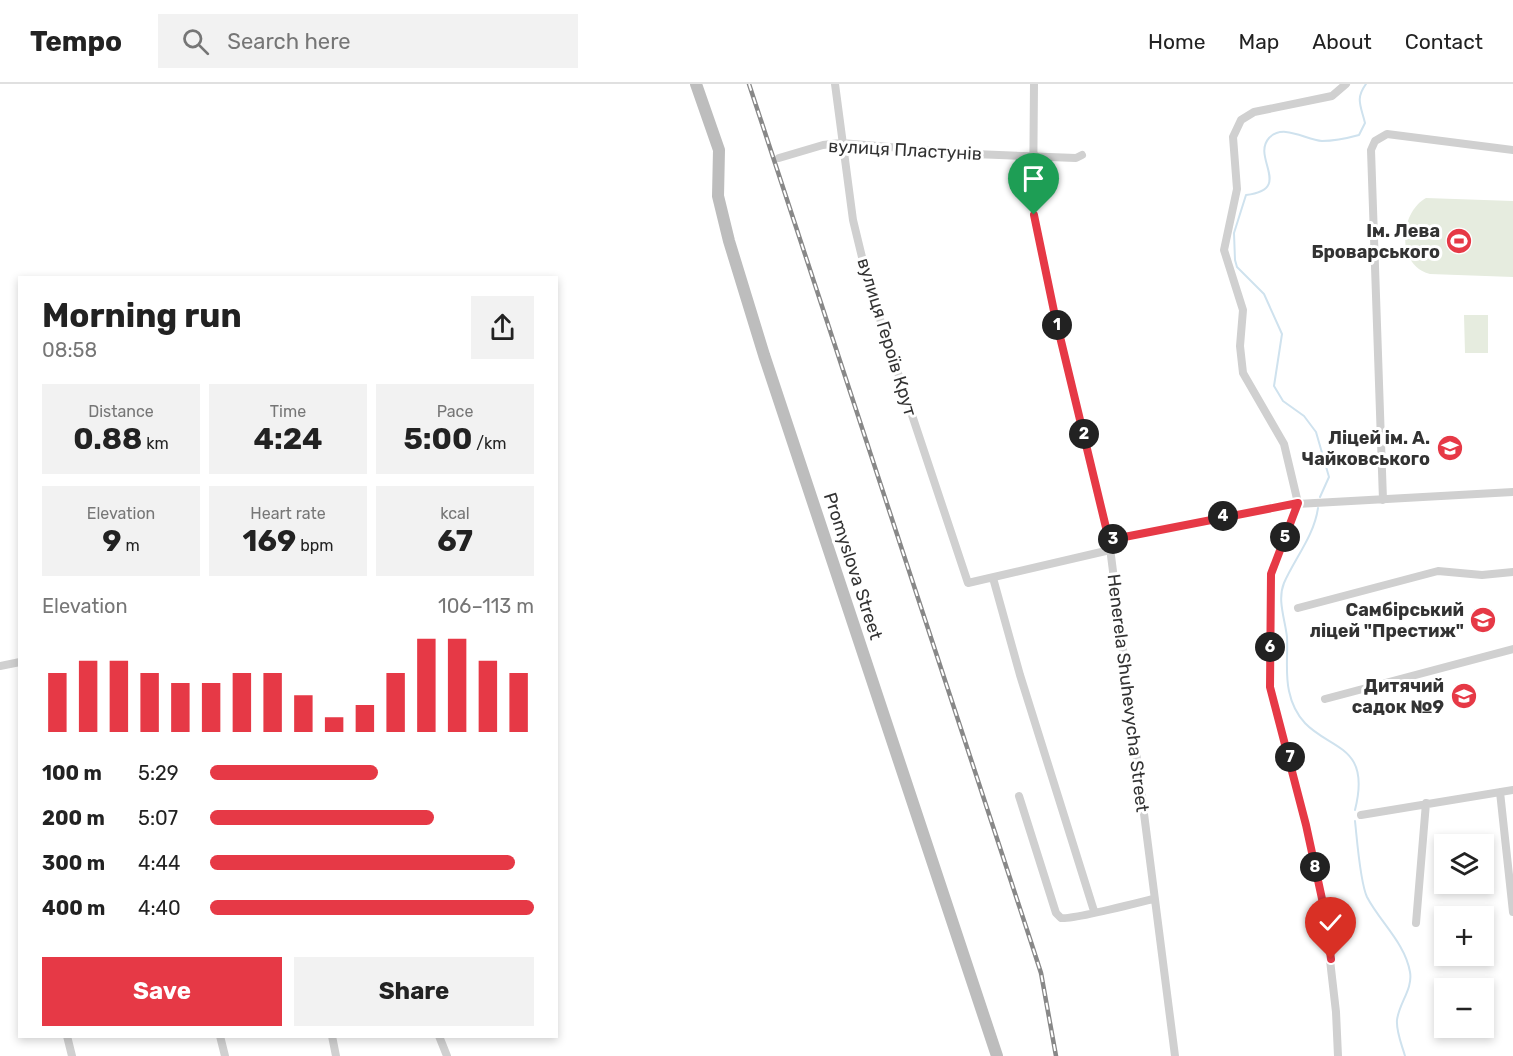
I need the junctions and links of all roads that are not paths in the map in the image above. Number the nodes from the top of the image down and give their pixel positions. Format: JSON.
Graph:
{"nodes":[{"id":1,"x":696,"y":84,"type":"edge"},
{"id":2,"x":836,"y":84,"type":"edge"},
{"id":3,"x":1034,"y":84,"type":"edge"},
{"id":4,"x":1346,"y":84,"type":"edge"},
{"id":5,"x":841,"y":143,"type":"junction"},
{"id":6,"x":1513,"y":150,"type":"edge"},
{"id":7,"x":1082,"y":155,"type":"dead end"},
{"id":8,"x":1033,"y":157,"type":"junction"},
{"id":9,"x":779,"y":158,"type":"dead end"},
{"id":10,"x":1513,"y":492,"type":"edge"},
{"id":11,"x":1383,"y":500,"type":"junction"},
{"id":12,"x":1298,"y":503,"type":"junction"},
{"id":13,"x":1109,"y":540,"type":"junction"},
{"id":14,"x":1110,"y":550,"type":"junction"},
{"id":15,"x":1513,"y":572,"type":"edge"},
{"id":16,"x":993,"y":578,"type":"junction"},
{"id":17,"x":1298,"y":608,"type":"dead end"},
{"id":18,"x":1513,"y":649,"type":"edge"},
{"id":19,"x":18,"y":662,"type":"edge"},
{"id":20,"x":0,"y":666,"type":"edge"},
{"id":21,"x":1325,"y":699,"type":"dead end"},
{"id":22,"x":1513,"y":790,"type":"edge"},
{"id":23,"x":1500,"y":792,"type":"junction"},
{"id":24,"x":1019,"y":796,"type":"dead end"},
{"id":25,"x":1426,"y":803,"type":"junction"},
{"id":26,"x":1361,"y":814,"type":"dead end"},
{"id":27,"x":1153,"y":899,"type":"junction"},
{"id":28,"x":1094,"y":911,"type":"junction"},
{"id":29,"x":1513,"y":912,"type":"edge"},
{"id":30,"x":1416,"y":923,"type":"dead end"},
{"id":31,"x":68,"y":1038,"type":"edge"},
{"id":32,"x":220,"y":1038,"type":"edge"},
{"id":33,"x":332,"y":1038,"type":"edge"},
{"id":34,"x":440,"y":1038,"type":"edge"},
{"id":35,"x":72,"y":1056,"type":"edge"},
{"id":36,"x":225,"y":1056,"type":"edge"},
{"id":37,"x":336,"y":1056,"type":"edge"},
{"id":38,"x":447,"y":1056,"type":"edge"},
{"id":39,"x":997,"y":1056,"type":"edge"},
{"id":40,"x":1175,"y":1056,"type":"edge"},
{"id":41,"x":1338,"y":1056,"type":"edge"}],
"edges":[{"from":1,"to":39,"type":"street","name":"Promyslova Street"},
{"from":2,"to":5,"type":"street","name":"вулиця Героїв Крут"},
{"from":3,"to":8,"type":"street","name":"Henerela Shuhevycha Street"},
{"from":4,"to":12,"type":"street"},
{"from":5,"to":8,"type":"street","name":"вулиця Пластунів"},
{"from":5,"to":9,"type":"street","name":"вулиця Пластунів"},
{"from":5,"to":16,"type":"street","name":"вулиця Героїв Крут"},
{"from":6,"to":11,"type":"street"},
{"from":7,"to":8,"type":"street"},
{"from":8,"to":13,"type":"street","name":"Henerela Shuhevycha Street"},
{"from":10,"to":11,"type":"street"},
{"from":11,"to":12,"type":"street"},
{"from":12,"to":13,"type":"street"},
{"from":12,"to":41,"type":"street"},
{"from":13,"to":14,"type":"street","name":"Henerela Shuhevycha Street"},
{"from":14,"to":16,"type":"street"},
{"from":14,"to":27,"type":"street","name":"Henerela Shuhevycha Street"},
{"from":15,"to":17,"type":"street"},
{"from":16,"to":28,"type":"street"},
{"from":18,"to":21,"type":"street"},
{"from":19,"to":20,"type":"street"},
{"from":22,"to":23,"type":"street"},
{"from":23,"to":25,"type":"street"},
{"from":23,"to":29,"type":"street"},
{"from":24,"to":28,"type":"street"},
{"from":25,"to":26,"type":"street"},
{"from":25,"to":30,"type":"street"},
{"from":27,"to":28,"type":"street"},
{"from":27,"to":40,"type":"street","name":"Henerela Shuhevycha Street"},
{"from":31,"to":35,"type":"street"},
{"from":32,"to":36,"type":"street"},
{"from":33,"to":37,"type":"street"},
{"from":34,"to":38,"type":"street"}]}
